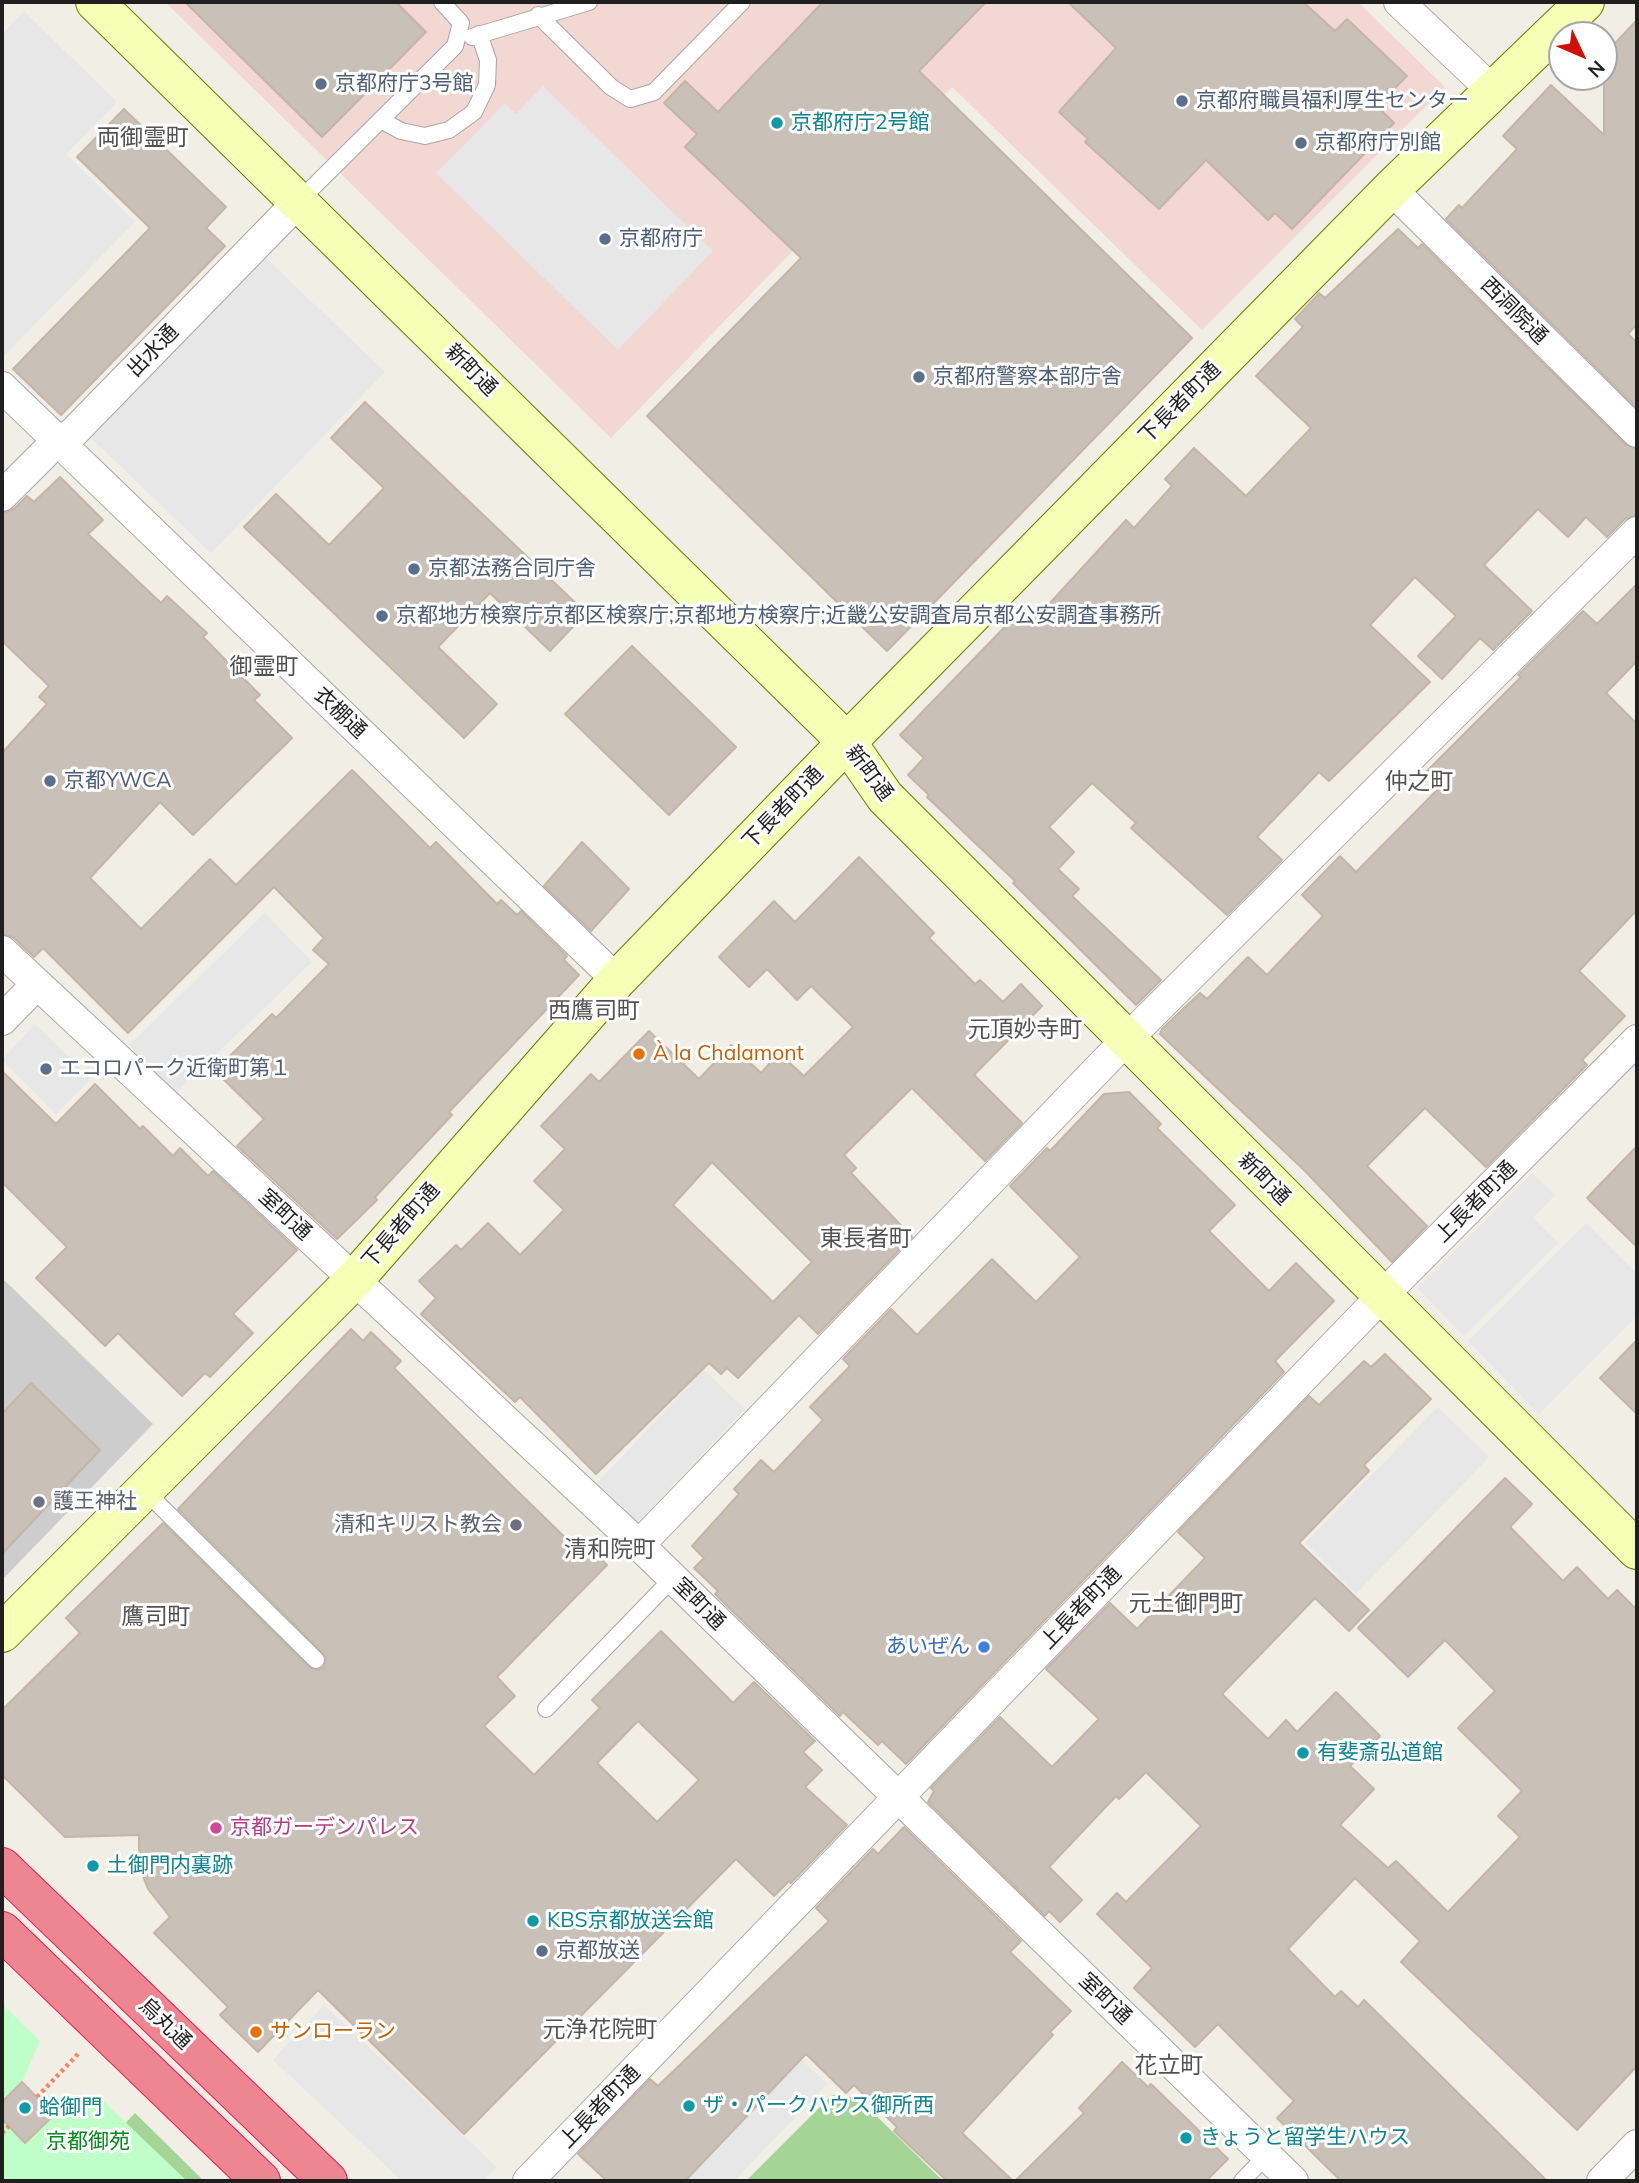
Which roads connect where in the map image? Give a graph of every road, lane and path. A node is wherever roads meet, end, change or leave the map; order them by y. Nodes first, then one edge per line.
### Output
1 (95, 2) edge
2 (442, 2) edge
3 (589, 2) edge
4 (743, 2) edge
5 (1399, 2) edge
6 (1585, 2) edge
7 (538, 15) junction
8 (479, 34) junction
9 (455, 46) junction
10 (1493, 91) junction
11 (380, 120) junction
12 (1391, 189) junction
13 (299, 201) junction
14 (2, 387) edge
15 (1637, 432) edge
16 (57, 441) junction
17 (2, 496) edge
18 (1637, 532) edge
19 (847, 742) junction
20 (2, 951) edge
21 (617, 980) junction
22 (37, 984) junction
23 (2, 1020) edge
24 (1637, 1040) edge
25 (1125, 1041) junction
26 (354, 1280) junction
27 (1381, 1297) junction
28 (144, 1490) junction
29 (639, 1545) junction
30 (1637, 1550) edge
31 (673, 1578) junction
32 (6, 1621) edge
33 (316, 1660) dead end
34 (546, 1709) dead end
35 (897, 1799) junction
36 (2, 1867) edge
37 (2, 1931) edge
38 (102, 2028) junction
39 (37, 2097) dead end
40 (9, 2126) dead end
41 (2, 2133) edge
42 (1637, 2145) edge
43 (1266, 2156) junction
44 (261, 2181) edge
45 (328, 2181) edge
46 (528, 2181) edge
47 (1242, 2181) edge
48 (1293, 2181) edge
49 (1602, 2181) edge

1 - 13 street, 新町通
2 - 9 lane
3 - 7 lane
4 - 7 lane
5 - 10 street
6 - 10 street, 下長者町通
7 - 8 lane
8 - 9 lane
8 - 11 lane
9 - 11 lane
10 - 12 street, 下長者町通
11 - 13 lane
12 - 15 street, 西洞院通
12 - 19 street, 下長者町通
13 - 16 street, 出水通
13 - 19 street, 新町通
14 - 16 street, 衣棚通
16 - 17 street, 出水通
16 - 21 street, 衣棚通
18 - 25 street
19 - 21 street, 下長者町通
19 - 25 street, 新町通
20 - 22 street, 室町通
21 - 26 street, 下長者町通
22 - 23 street
22 - 26 street, 室町通
24 - 27 street, 上長者町通
25 - 27 street, 新町通
25 - 29 street
26 - 28 street, 下長者町通
26 - 29 street, 室町通
27 - 30 street, 新町通
27 - 35 street, 上長者町通
28 - 32 street, 下長者町通
28 - 33 lane
29 - 31 street, 室町通
31 - 34 lane
31 - 35 street, 室町通
35 - 43 street, 室町通
35 - 46 street, 上長者町通
36 - 45 highway, 烏丸通
37 - 38 highway
38 - 39 path
38 - 44 highway
40 - 41 path
42 - 49 street
43 - 47 lane
43 - 48 street, 室町通

